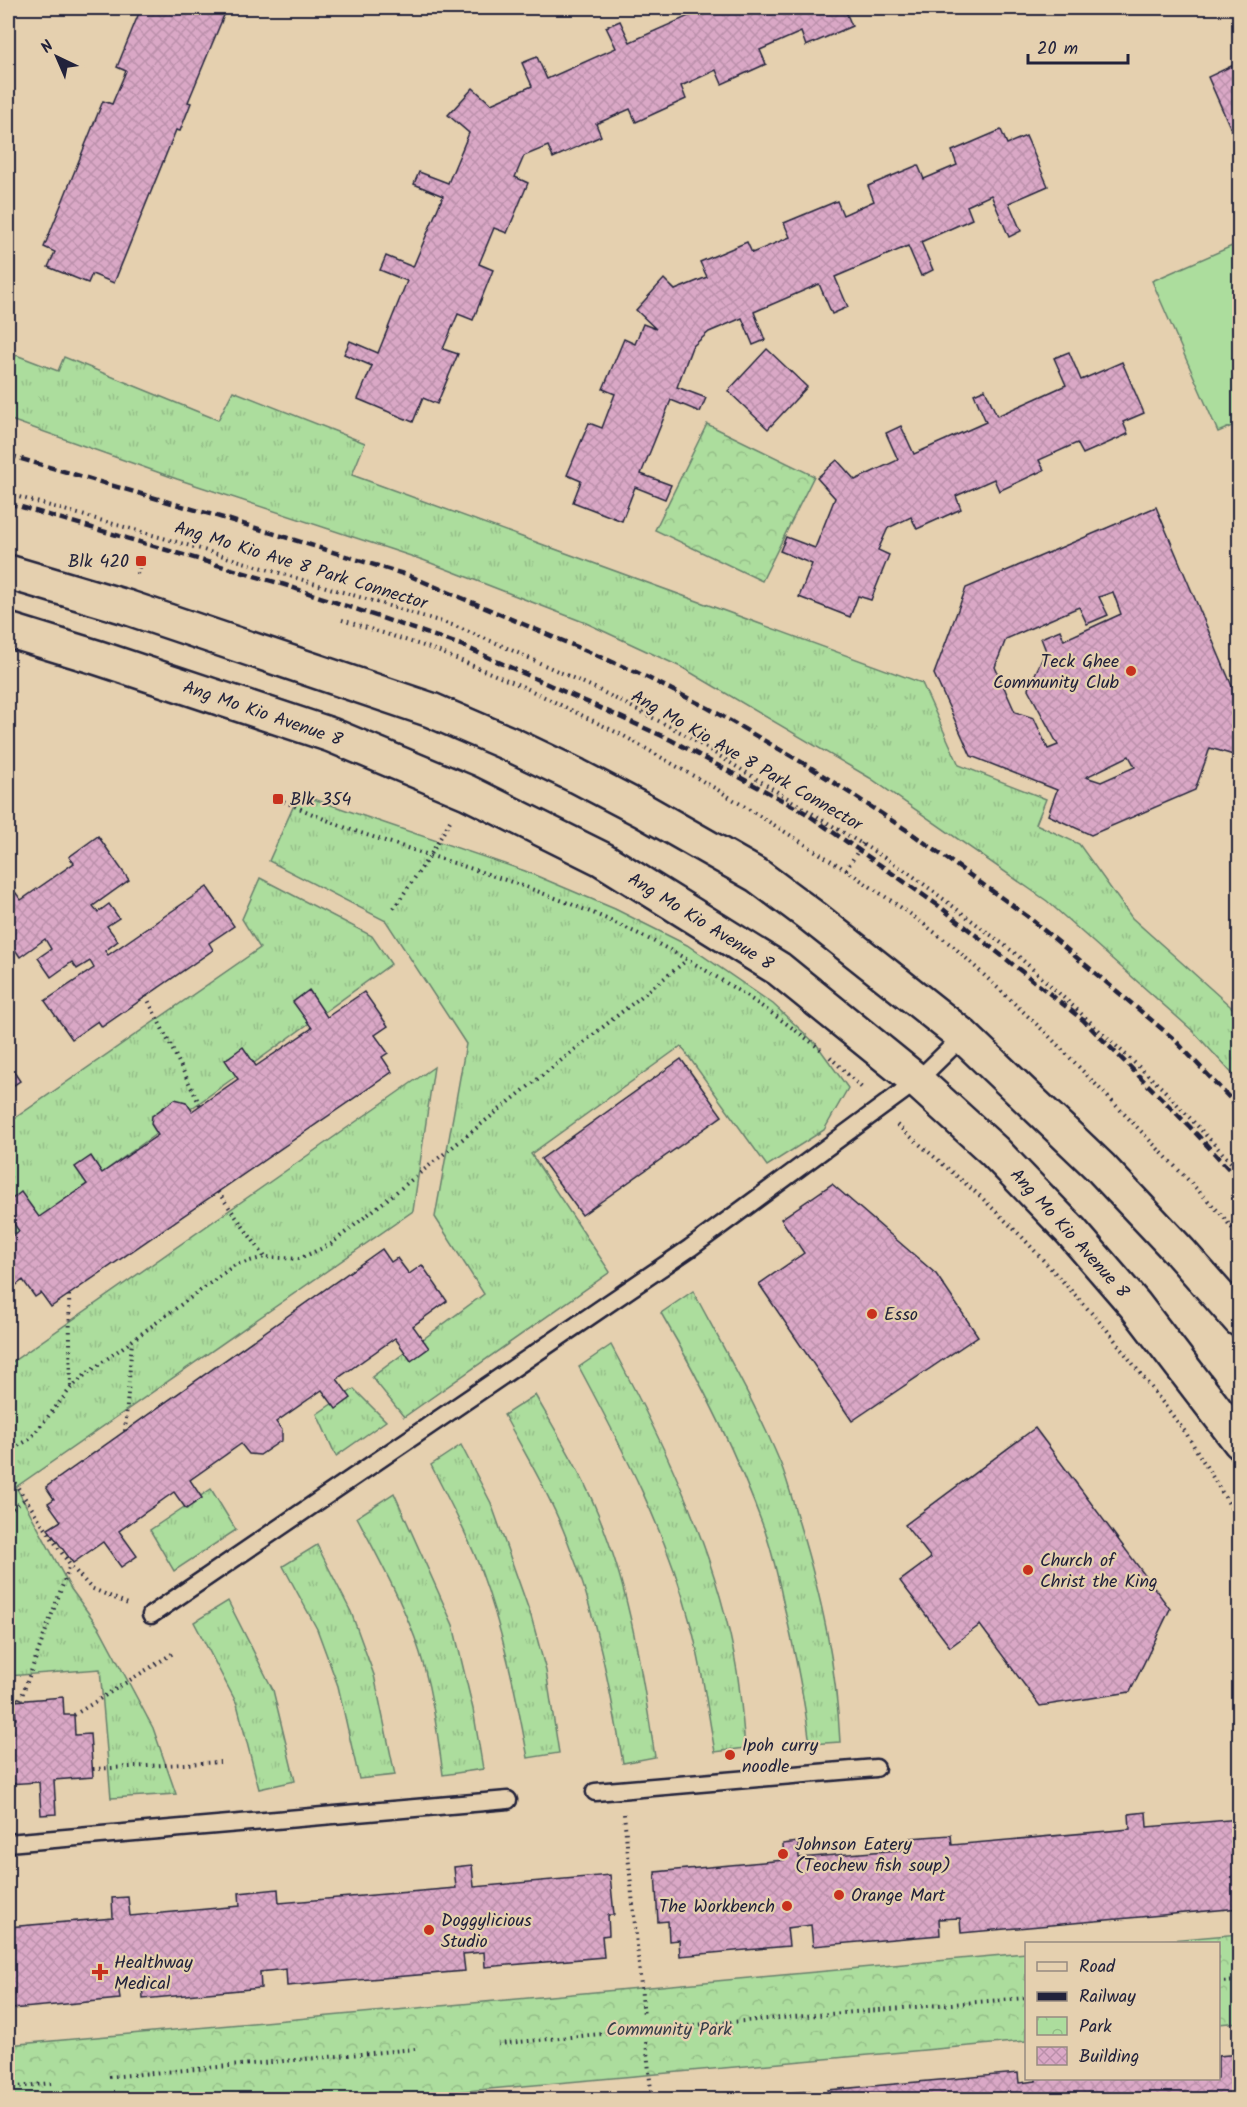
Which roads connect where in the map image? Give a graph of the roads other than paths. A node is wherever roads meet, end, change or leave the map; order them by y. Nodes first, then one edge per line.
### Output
1 (8, 572) edge
2 (8, 630) edge
3 (963, 1036) junction
4 (917, 1081) junction
5 (1239, 1320) edge
6 (1239, 1442) edge
7 (151, 1615) road end
8 (876, 1768) dead end
9 (595, 1792) dead end
10 (508, 1800) dead end
11 (8, 1843) edge

1 - 3 main road
2 - 4 main road, Ang Mo Kio Avenue 8
3 - 4 lane
3 - 5 main road
4 - 6 main road, Ang Mo Kio Avenue 8
4 - 7 lane
8 - 9 lane
10 - 11 lane

